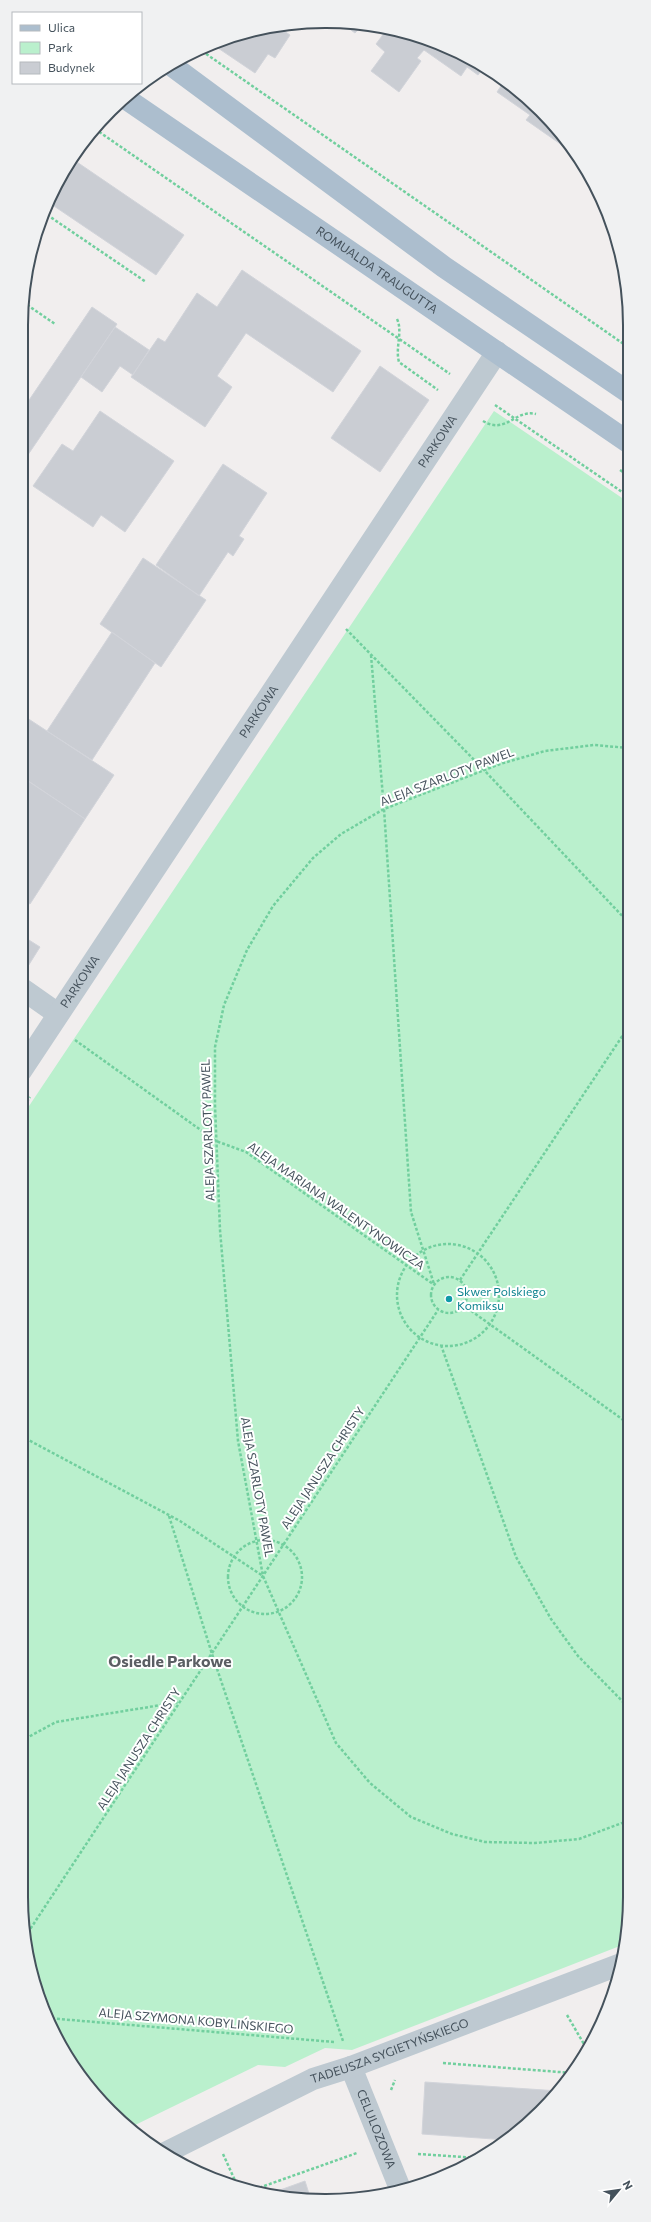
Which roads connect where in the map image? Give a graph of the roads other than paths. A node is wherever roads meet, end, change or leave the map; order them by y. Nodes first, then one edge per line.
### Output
1 (176, 69) edge
2 (130, 101) edge
3 (497, 352) junction
4 (623, 389) edge
5 (623, 439) edge
6 (28, 993) edge
7 (58, 1014) junction
8 (28, 1060) edge
9 (614, 1967) edge
10 (351, 2067) junction
11 (171, 2150) edge
12 (398, 2185) edge

1 - 4 main road
2 - 3 main road, ROMUALDA TRAUGUTTA
3 - 5 main road, ROMUALDA TRAUGUTTA
3 - 7 street, PARKOWA
6 - 7 street
7 - 8 street, PARKOWA
9 - 10 street, TADEUSZA SYGIETYŃSKIEGO
10 - 11 street, TADEUSZA SYGIETYŃSKIEGO
10 - 12 street, CELULOZOWA

